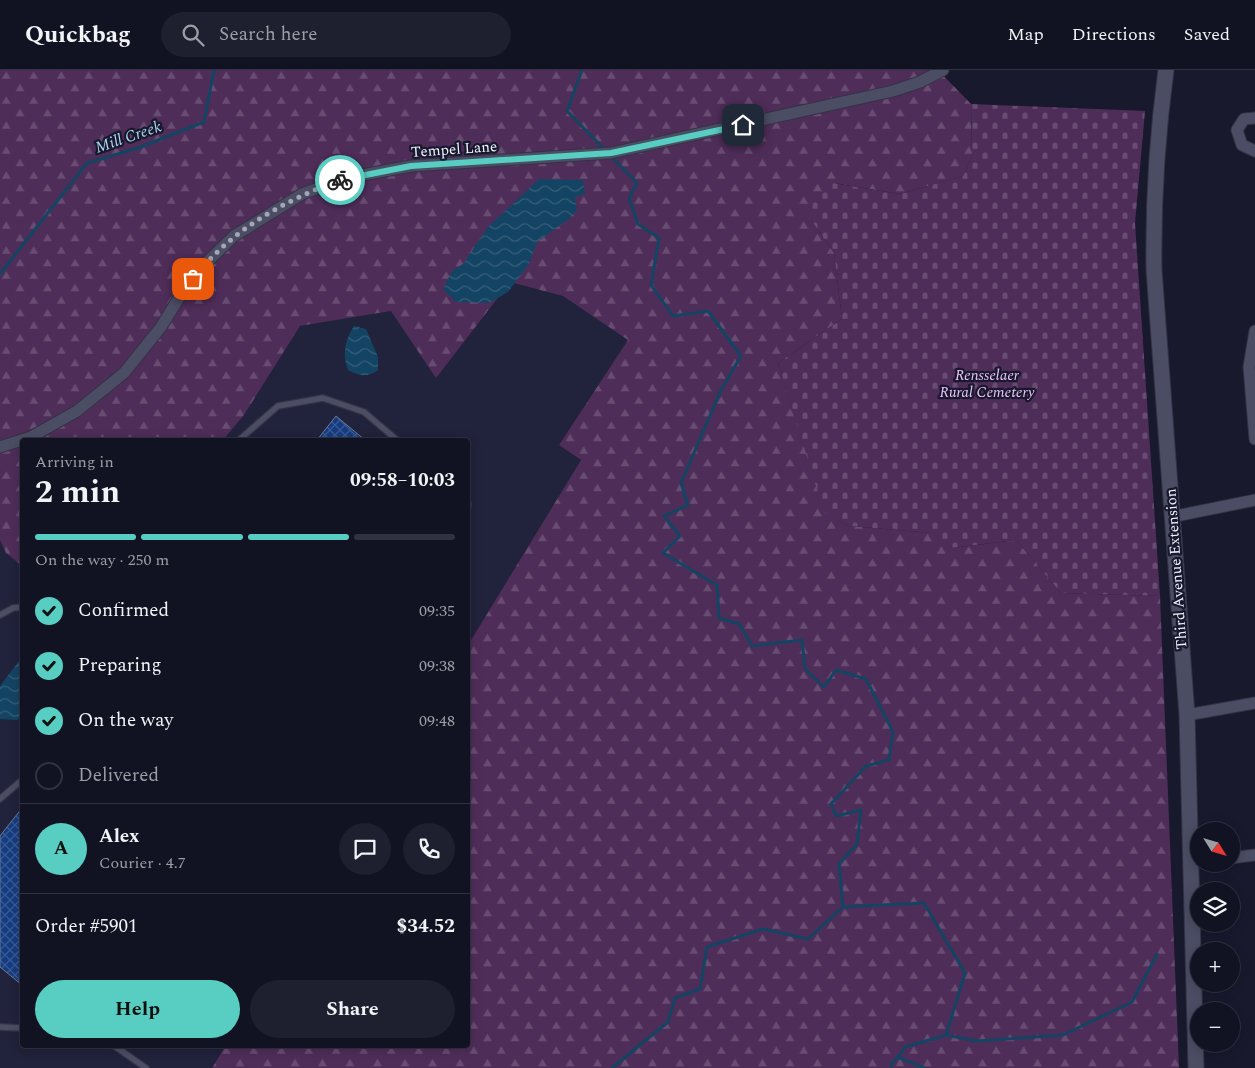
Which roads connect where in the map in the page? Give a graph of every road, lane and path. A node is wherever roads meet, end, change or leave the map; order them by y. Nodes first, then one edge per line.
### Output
1 (943, 70) edge
2 (1166, 70) edge
3 (1255, 118) edge
4 (1255, 151) edge
5 (1255, 331) edge
6 (28, 438) edge
7 (242, 438) edge
8 (395, 438) edge
9 (1255, 439) edge
10 (20, 441) edge
11 (0, 447) edge
12 (1255, 500) edge
13 (1171, 517) junction
14 (20, 607) edge
15 (0, 615) edge
16 (1255, 702) edge
17 (1187, 715) junction
18 (20, 782) edge
19 (0, 798) edge
20 (1193, 822) edge
21 (1255, 855) edge
22 (1240, 857) edge
23 (1195, 872) edge
24 (0, 1027) edge
25 (20, 1028) edge
26 (117, 1048) edge
27 (146, 1068) edge
28 (1196, 1068) edge

1 - 6 street, Tempel Lane
2 - 13 street, Third Avenue Extension
3 - 4 street
5 - 9 street
7 - 8 lane
10 - 11 street, Tempel Lane
12 - 13 street
13 - 17 street, Third Avenue Extension
14 - 15 lane
16 - 17 street
17 - 20 street, Third Avenue Extension
18 - 19 lane
21 - 22 street
23 - 28 street, Third Avenue Extension
24 - 25 lane
26 - 27 lane

